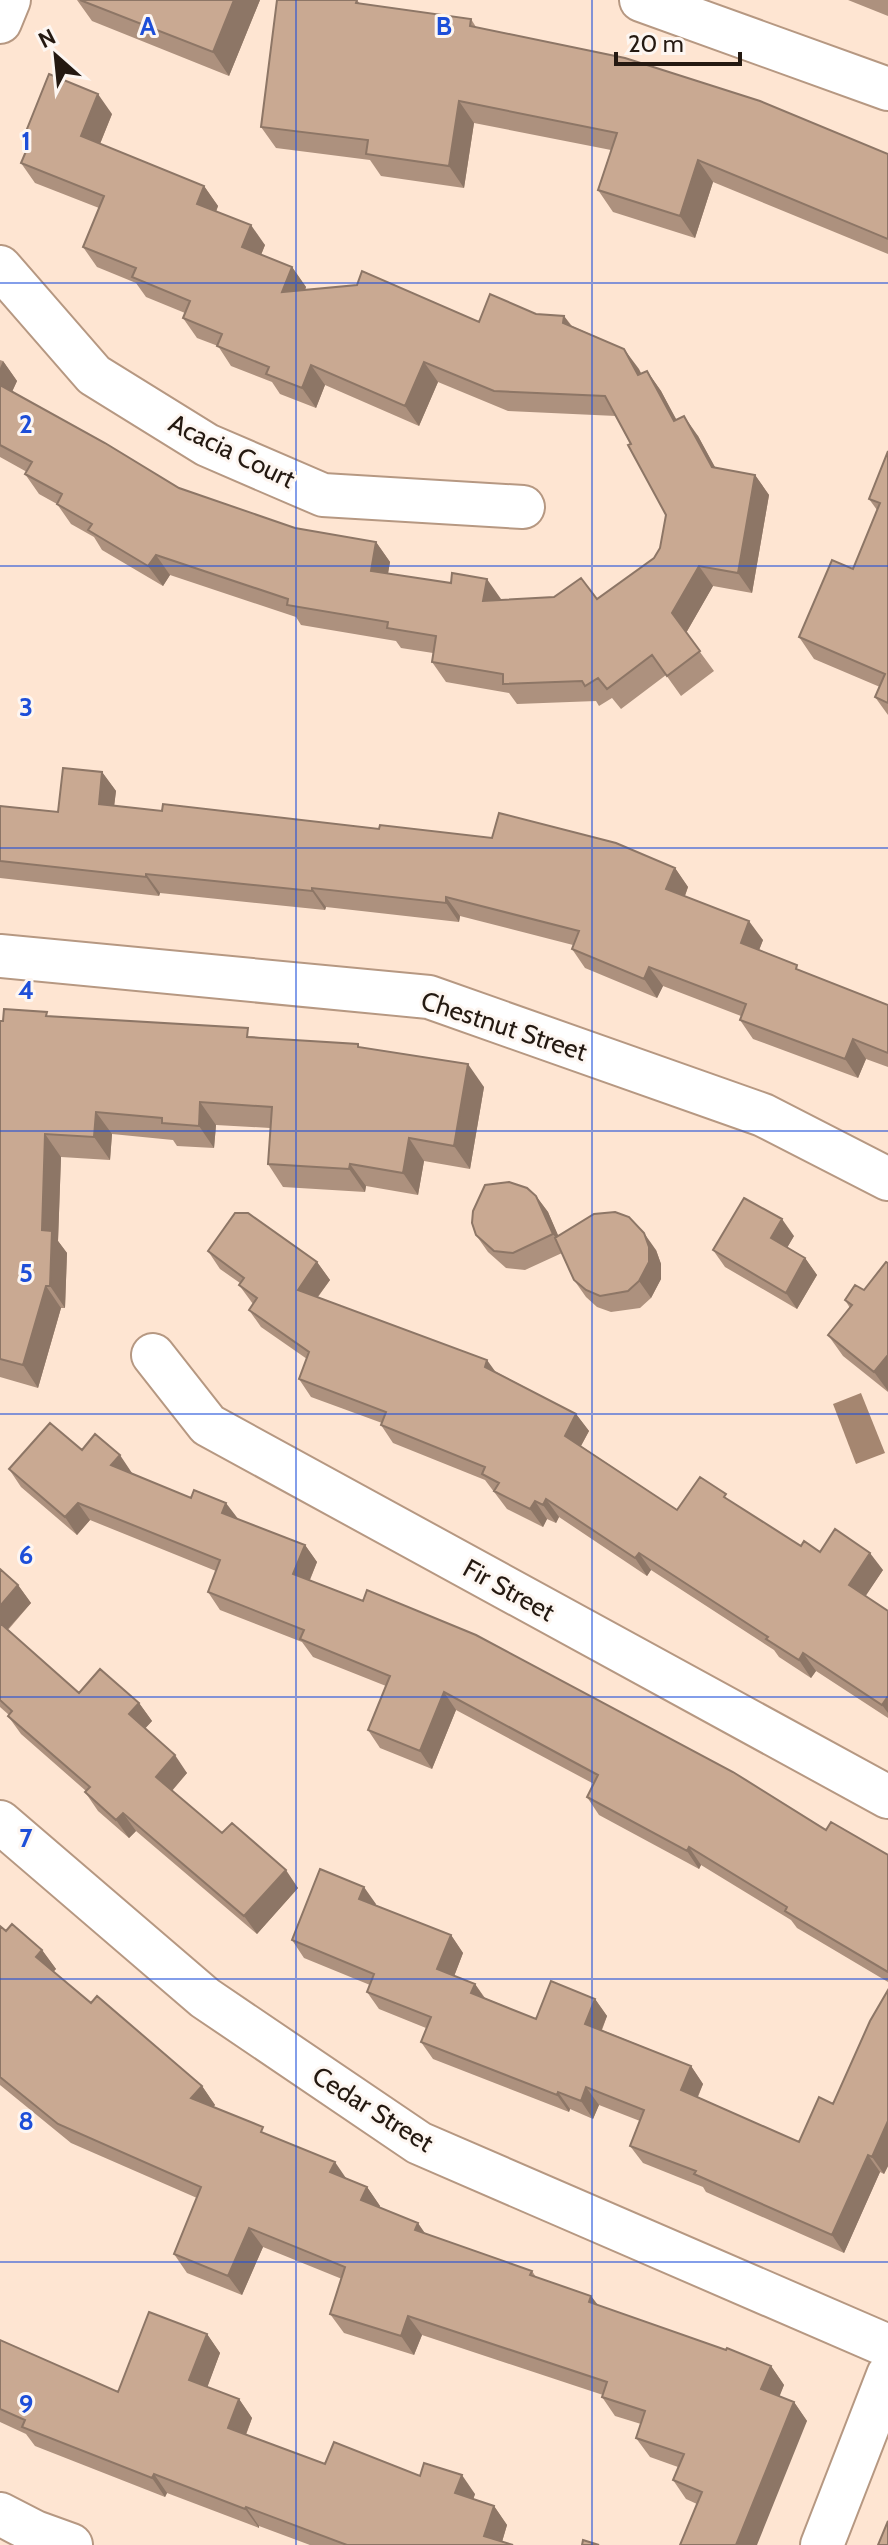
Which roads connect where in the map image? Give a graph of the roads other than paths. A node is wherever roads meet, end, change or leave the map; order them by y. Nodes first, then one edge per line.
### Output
1 (9, 0) edge
2 (641, 0) edge
3 (0, 22) edge
4 (888, 89) edge
5 (0, 267) edge
6 (523, 507) dead end
7 (0, 956) edge
8 (888, 1179) edge
9 (153, 1355) dead end
10 (888, 1797) edge
11 (0, 1822) edge
12 (888, 2346) edge
13 (888, 2375) edge
14 (0, 2514) edge
15 (71, 2545) edge
16 (822, 2545) edge

1 - 3 street
2 - 4 street
5 - 6 street, Acacia Court
7 - 8 street, Chestnut Street
9 - 10 street, Fir Street
11 - 12 street, Cedar Street
13 - 16 street
14 - 15 street

